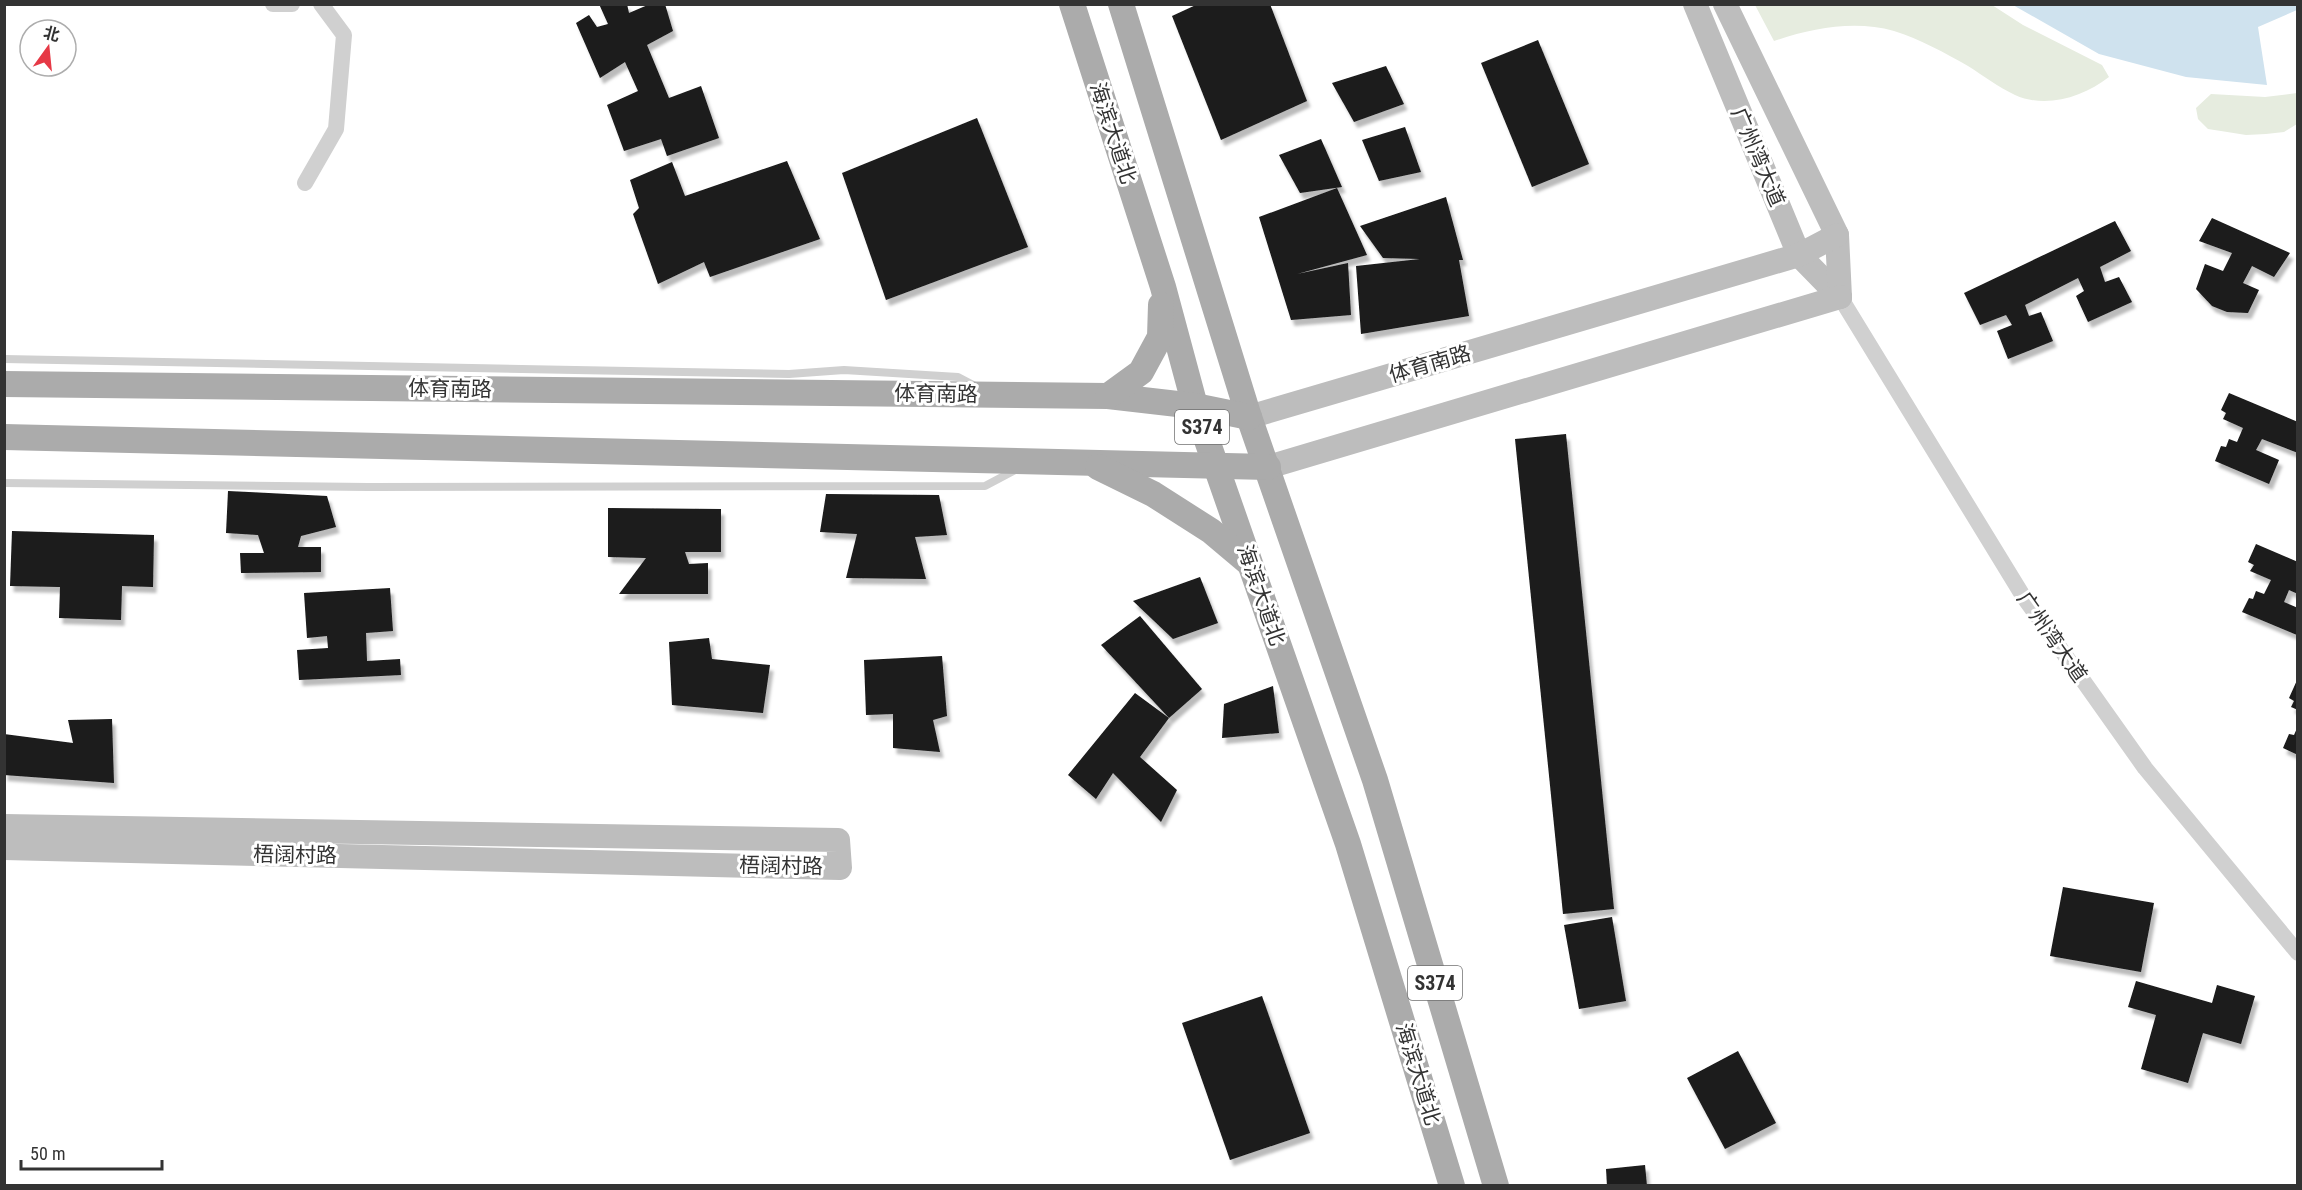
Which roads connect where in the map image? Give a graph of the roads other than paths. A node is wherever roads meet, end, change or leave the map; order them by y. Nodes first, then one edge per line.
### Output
1 (273, 4) edge
2 (292, 4) edge
3 (321, 4) edge
4 (1072, 4) edge
5 (1121, 4) edge
6 (1695, 4) edge
7 (1725, 4) edge
8 (305, 183) dead end
9 (1837, 236) junction
10 (1799, 255) junction
11 (1162, 287) junction
12 (1840, 297) junction
13 (4, 359) edge
14 (4, 384) edge
15 (990, 394) junction
16 (1108, 396) junction
17 (1195, 406) junction
18 (1249, 417) junction
19 (4, 437) edge
20 (1029, 462) junction
21 (1090, 463) junction
22 (1217, 466) junction
23 (1268, 467) junction
24 (4, 483) edge
25 (1251, 565) junction
26 (4, 826) edge
27 (4, 848) edge
28 (2298, 953) edge
29 (1452, 1185) edge
30 (1496, 1185) edge

1 - 2 street
3 - 8 street
4 - 11 main road, 海滨大道北 / S374
5 - 18 main road, 海滨大道北 / S374
6 - 10 street, 广州湾大道
7 - 9 street, 广州湾大道
9 - 10 street, 体育南路
9 - 12 street, 广州湾大道
10 - 12 street, 广州湾大道
10 - 18 street, 体育南路
11 - 16 main road
11 - 17 main road, 海滨大道北 / S374
12 - 23 street
12 - 28 street, 广州湾大道
13 - 15 lane
14 - 15 main road, 体育南路
15 - 16 main road, 体育南路
16 - 17 main road, 体育南路
17 - 18 main road, 体育南路
17 - 22 main road, 海滨大道北 / S374
18 - 23 main road, 海滨大道北 / S374
19 - 20 main road
20 - 21 main road
20 - 24 lane
21 - 22 main road
21 - 25 main road
22 - 23 main road
22 - 25 main road, 海滨大道北 / S374
23 - 30 main road, 海滨大道北 / S374
25 - 29 main road, 海滨大道北 / S374
26 - 27 street, 梧阔村路

